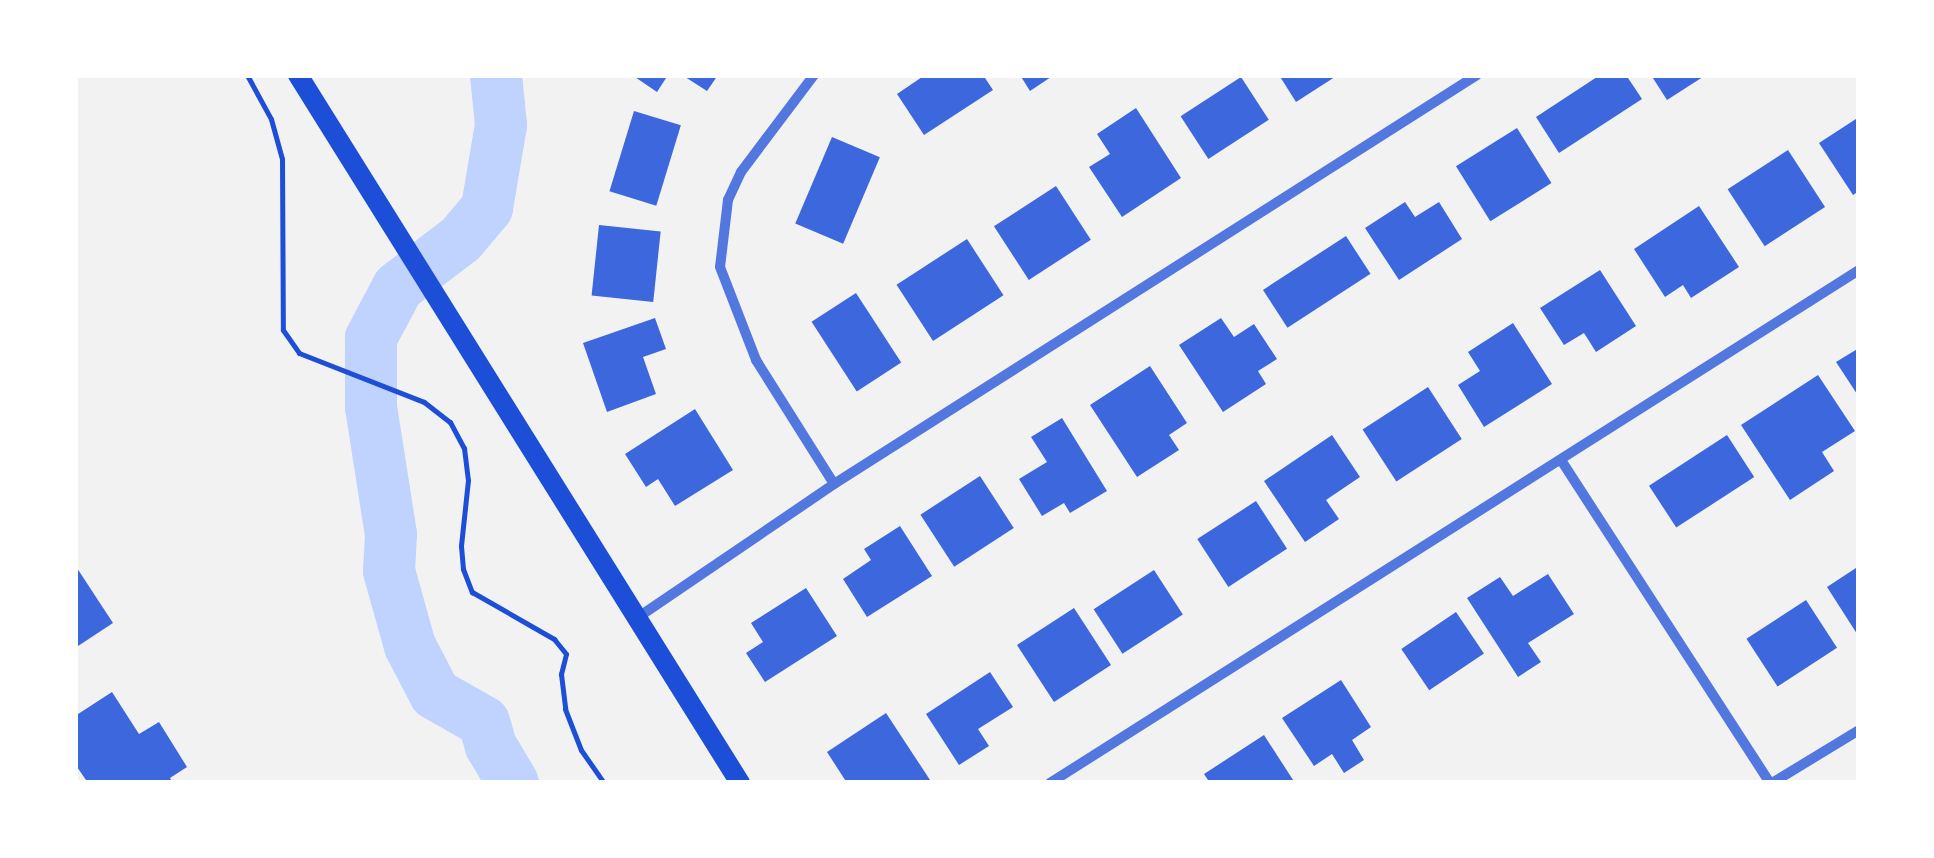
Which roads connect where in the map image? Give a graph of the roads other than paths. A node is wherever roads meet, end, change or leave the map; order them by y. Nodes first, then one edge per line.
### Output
1 (298, 75) edge
2 (814, 75) edge
3 (1478, 75) edge
4 (1859, 270) edge
5 (1561, 460) junction
6 (834, 484) junction
7 (637, 618) junction
8 (1859, 730) edge
9 (740, 783) edge
10 (1050, 783) edge
11 (1771, 783) edge

1 - 7 main road
2 - 6 street
3 - 6 street
4 - 5 street
5 - 10 street
5 - 11 street
6 - 7 street
7 - 9 main road
8 - 11 street

